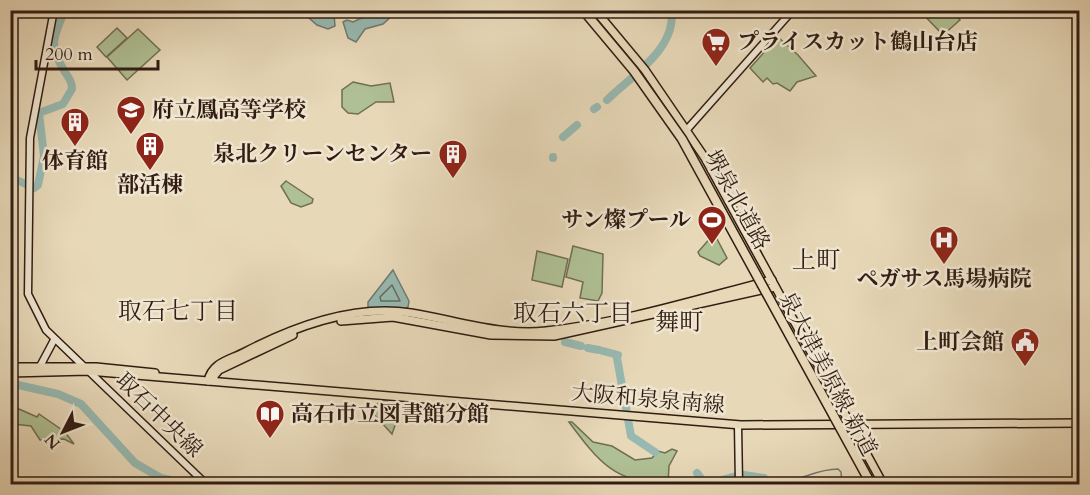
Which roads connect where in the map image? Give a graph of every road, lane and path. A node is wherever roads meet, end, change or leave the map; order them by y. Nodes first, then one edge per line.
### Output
1 (54, 10) edge
2 (579, 10) edge
3 (583, 10) edge
4 (593, 10) edge
5 (793, 10) edge
6 (687, 131) junction
7 (677, 138) junction
8 (773, 283) junction
9 (761, 286) junction
10 (54, 340) junction
11 (10, 367) edge
12 (38, 369) junction
13 (85, 369) junction
14 (10, 373) edge
15 (211, 381) junction
16 (834, 423) junction
17 (850, 423) junction
18 (1080, 423) edge
19 (738, 424) junction
20 (206, 484) edge
21 (740, 484) edge
22 (869, 484) edge
23 (878, 484) edge
24 (883, 484) edge

1 - 10 street, 取石中央線
2 - 7 main road, 泉大津美原線 新道, bridge
3 - 22 highway, 堺泉北道路, bridge
4 - 6 main road, 泉大津美原線 新道
4 - 23 highway, 堺泉北道路
5 - 6 street
6 - 7 street
6 - 8 main road, 泉大津美原線 新道
7 - 9 main road, 泉大津美原線 新道
8 - 9 main road
8 - 17 main road, 泉大津美原線 新道
9 - 15 main road
9 - 16 main road, 泉大津美原線 新道
10 - 12 street
10 - 13 street, 取石中央線
11 - 12 main road, 大阪和泉泉南線
12 - 13 main road, 大阪和泉泉南線
12 - 14 main road, 大阪和泉泉南線
13 - 15 main road, 大阪和泉泉南線
13 - 20 street, 取石中央線
15 - 19 main road, 大阪和泉泉南線
16 - 17 main road, 大阪和泉泉南線
16 - 19 main road, 大阪和泉泉南線
16 - 22 main road, 泉大津美原線 新道
17 - 18 main road, 大阪和泉泉南線
17 - 24 main road, 泉大津美原線 新道
19 - 21 street

